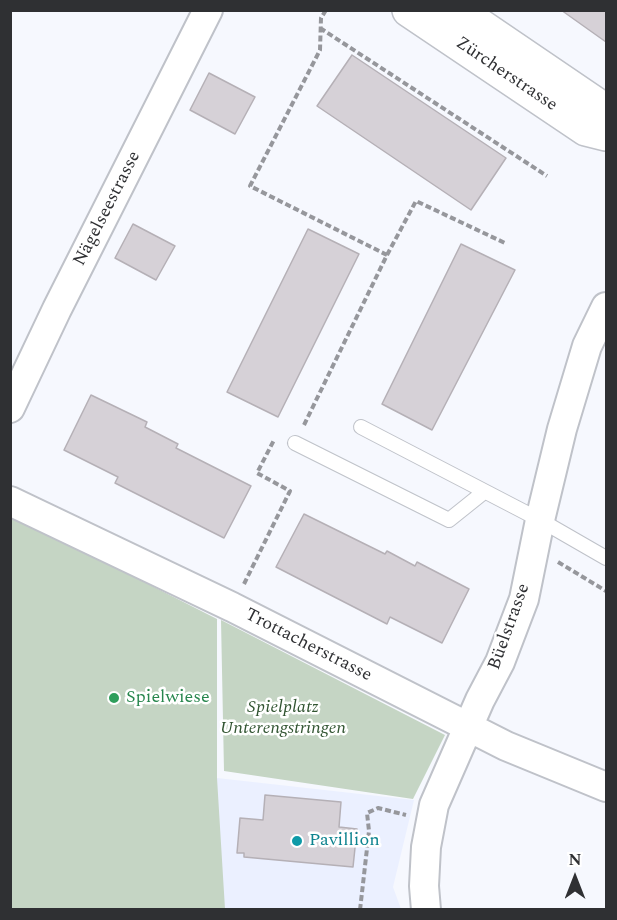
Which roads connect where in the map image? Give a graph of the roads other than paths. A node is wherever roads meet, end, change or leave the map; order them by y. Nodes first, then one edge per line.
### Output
1 (208, 10) edge
2 (409, 10) edge
3 (457, 10) edge
4 (606, 116) edge
5 (606, 134) edge
6 (606, 307) edge
7 (10, 408) edge
8 (361, 427) dead end
9 (295, 443) road end
10 (484, 492) junction
11 (10, 501) edge
12 (540, 520) junction
13 (606, 558) edge
14 (469, 728) junction
15 (606, 788) edge
16 (426, 909) edge

1 - 7 street, Nägelseestrasse
2 - 5 main road, Zürcherstrasse
3 - 4 main road, Zürcherstrasse
6 - 12 street, Büelstrasse
8 - 10 lane
9 - 10 lane
10 - 12 lane
11 - 14 street, Trottacherstrasse
12 - 13 lane
12 - 14 street, Büelstrasse
14 - 15 street, Trottacherstrasse
14 - 16 street, Büelstrasse

